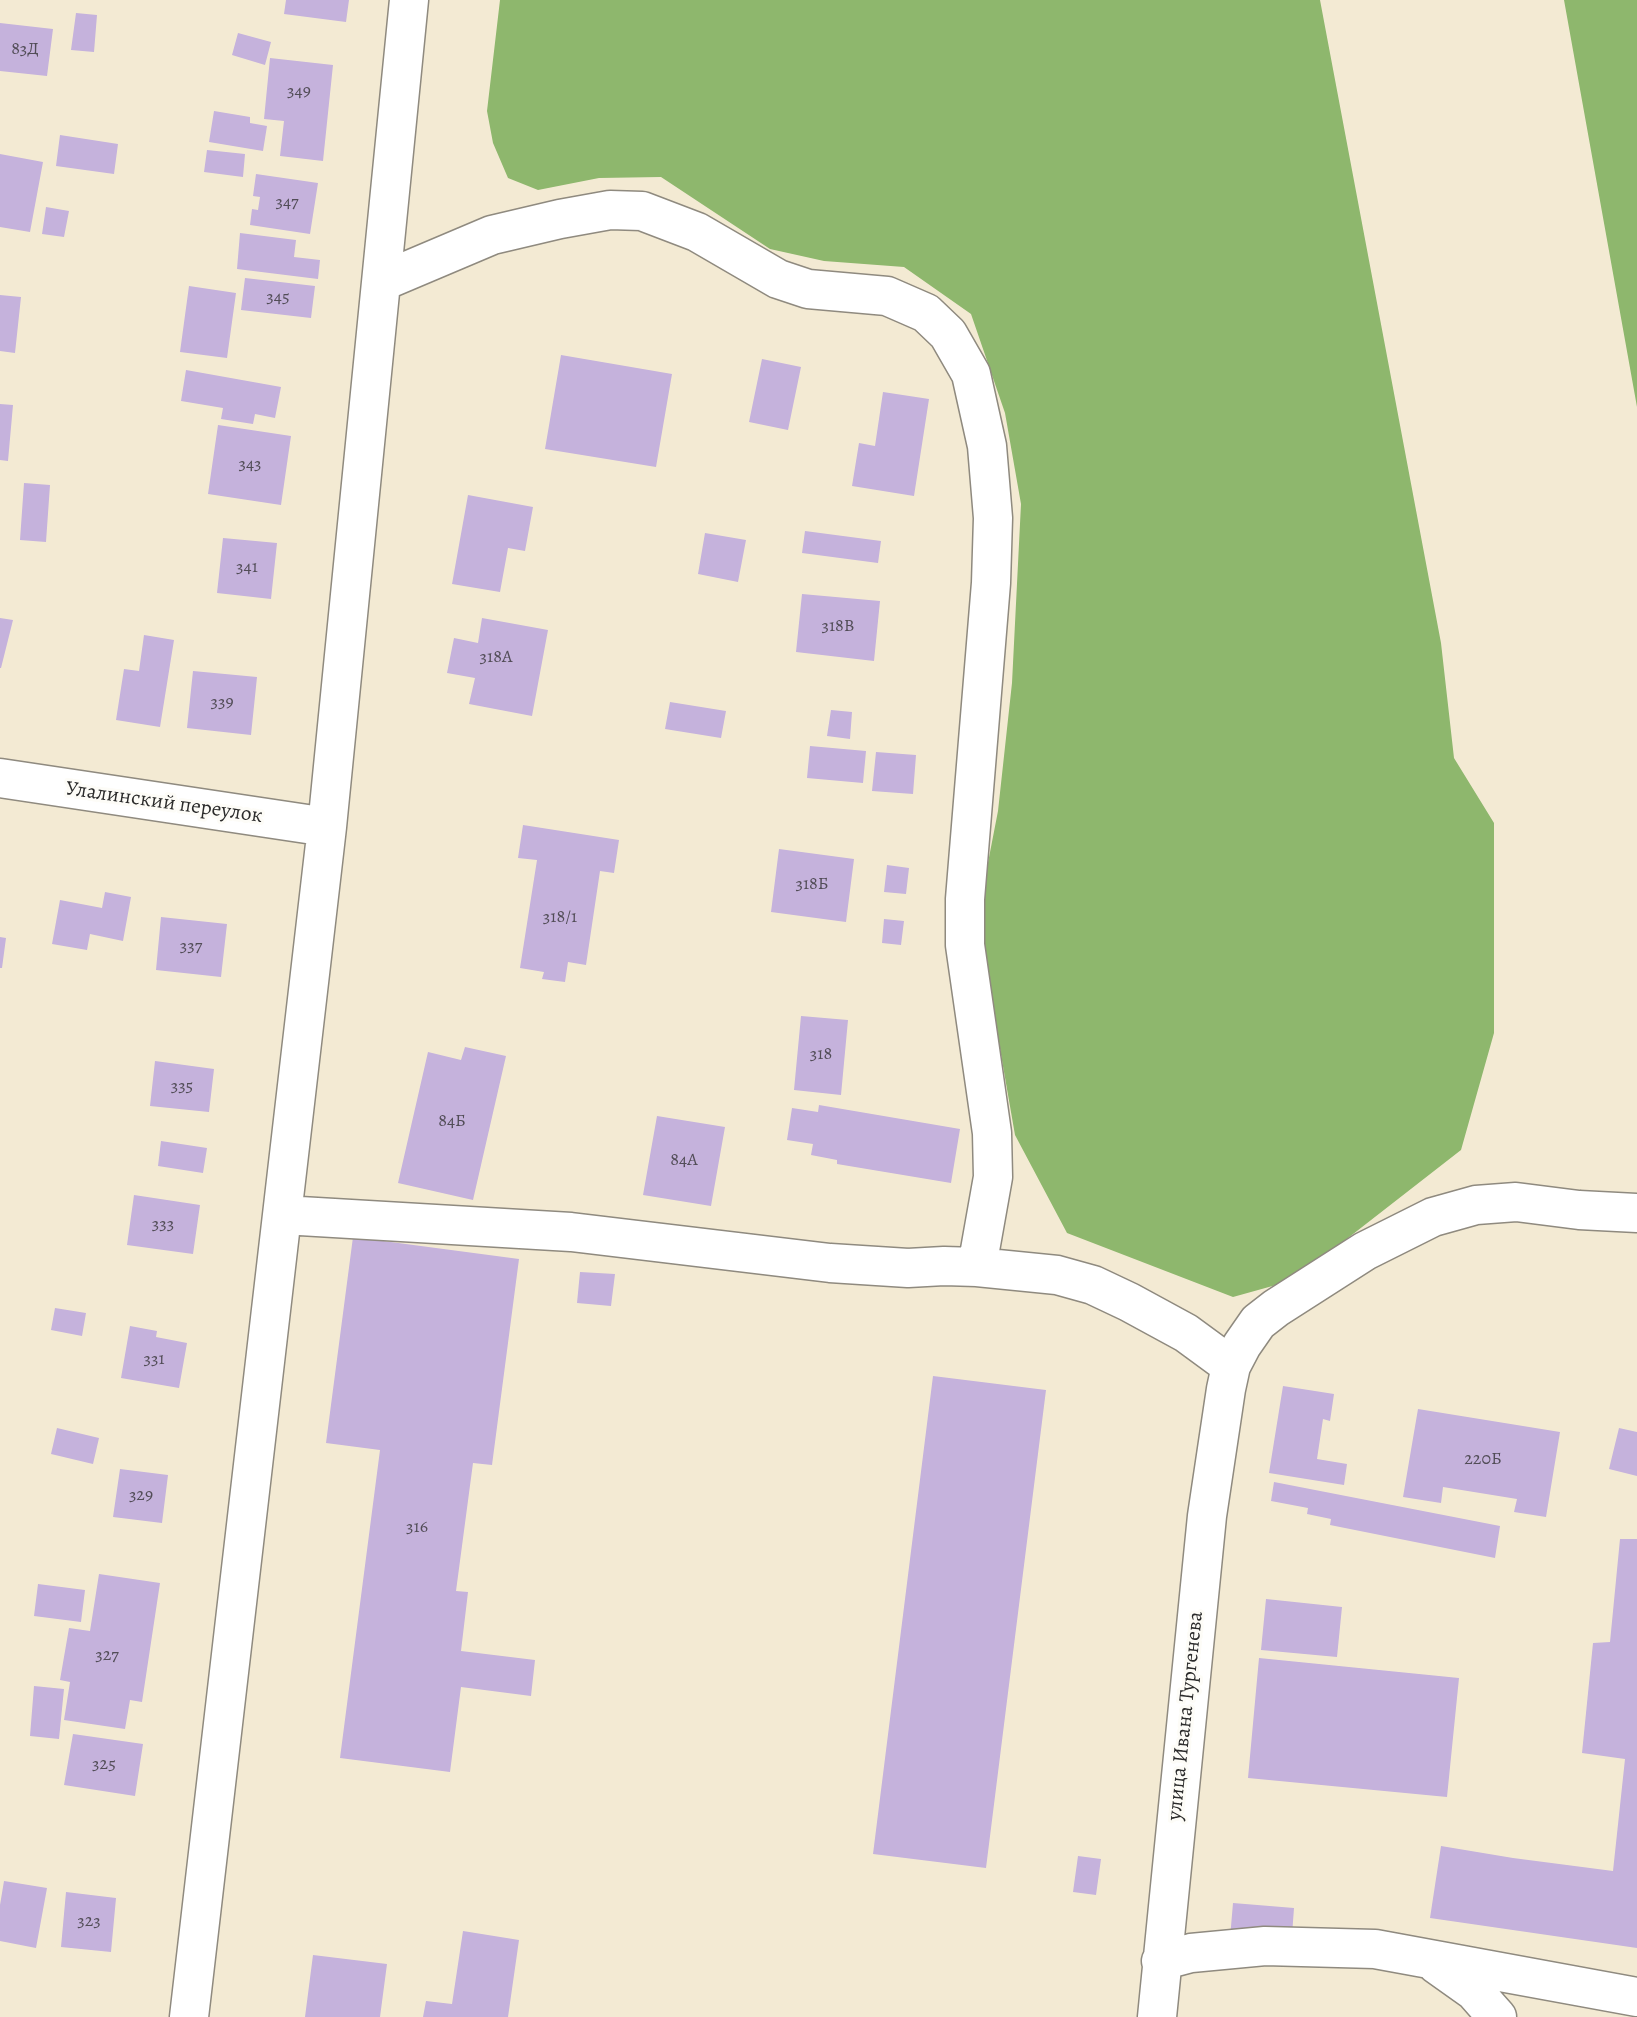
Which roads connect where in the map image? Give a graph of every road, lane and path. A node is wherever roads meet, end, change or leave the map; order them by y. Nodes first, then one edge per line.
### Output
1 (409, 0) edge
2 (381, 282) junction
3 (0, 778) edge
4 (327, 827) junction
5 (1637, 1213) edge
6 (282, 1215) junction
7 (977, 1267) junction
8 (1231, 1366) junction
9 (1426, 1957) junction
10 (1161, 1961) junction
11 (1637, 1997) edge
12 (190, 2017) edge
13 (1157, 2017) edge
14 (1497, 2017) edge

1 - 2 street
2 - 4 street
2 - 7 street
3 - 4 street, Улалинский переулок
4 - 6 street
5 - 8 street
6 - 7 street
6 - 12 street
7 - 8 street
8 - 10 street, улица Ивана Тургенева
9 - 10 street
9 - 11 street
9 - 14 street
10 - 13 street, улица Ивана Тургенева

